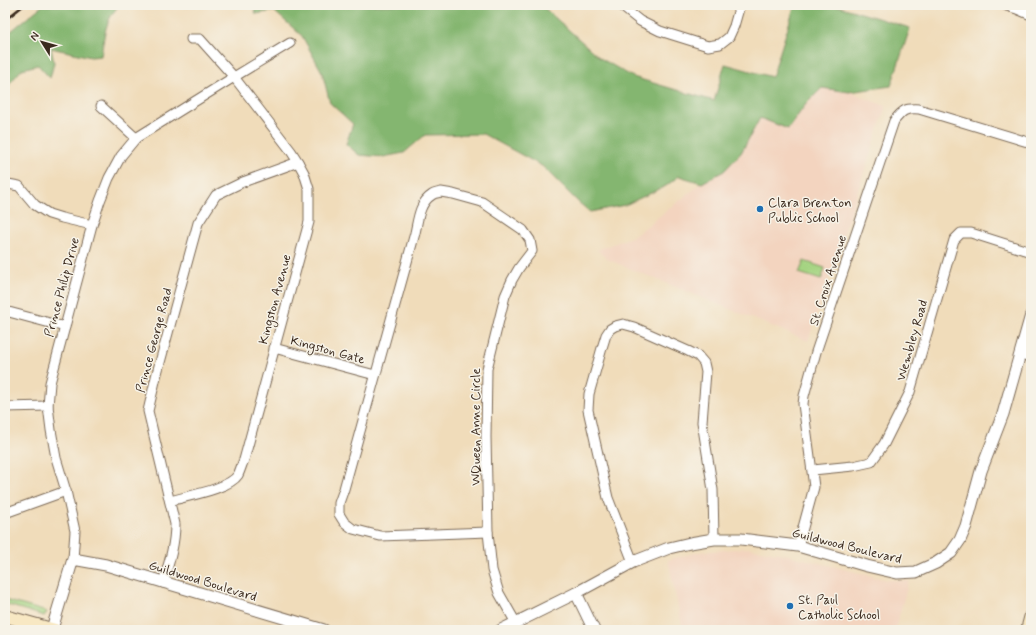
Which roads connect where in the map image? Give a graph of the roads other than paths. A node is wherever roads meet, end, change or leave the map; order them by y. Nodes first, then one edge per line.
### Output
1 (620, 5) edge
2 (740, 5) edge
3 (1007, 5) edge
4 (1031, 14) edge
5 (191, 39) dead end
6 (290, 43) dead end
7 (234, 77) junction
8 (101, 106) dead end
9 (136, 138) junction
10 (1031, 143) edge
11 (298, 162) junction
12 (5, 186) edge
13 (92, 225) junction
14 (1031, 252) edge
15 (5, 311) edge
16 (1031, 316) edge
17 (65, 327) junction
18 (1028, 341) edge
19 (274, 348) junction
20 (1026, 355) edge
21 (375, 375) junction
22 (48, 406) junction
23 (5, 407) edge
24 (813, 470) junction
25 (66, 491) junction
26 (170, 501) junction
27 (5, 513) edge
28 (488, 532) junction
29 (714, 539) junction
30 (798, 546) junction
31 (73, 559) junction
32 (633, 562) junction
33 (163, 583) junction
34 (576, 593) junction
35 (1031, 615) edge
36 (5, 616) edge
37 (516, 623) junction
38 (51, 629) edge
39 (324, 630) edge
40 (501, 630) edge
41 (594, 630) edge
42 (1027, 630) edge

1 - 2 street
3 - 4 street
5 - 7 street, Kingston Avenue
6 - 7 street, Prince Philip Drive
7 - 9 street, Prince Philip Drive
7 - 11 street, Kingston Avenue
8 - 9 street
9 - 13 street, Prince Philip Drive
10 - 24 street, St. Croix Avenue
11 - 19 street, Kingston Avenue
11 - 26 street, Prince George Road
12 - 13 street
13 - 17 street, Prince Philip Drive
14 - 24 street, Wembley Road
15 - 17 street
16 - 18 street, Guildwood Boulevard
17 - 22 street, Prince Philip Drive
18 - 20 street, Guildwood Boulevard
19 - 21 street, Kingston Gate
19 - 26 street, Kingston Avenue
20 - 30 street, Guildwood Boulevard
21 - 28 street, WQueen Anne Circle
21 - 28 street, WQueen Anne Circle
22 - 23 street
22 - 25 street, Prince Philip Drive
24 - 30 street, St. Croix Avenue
25 - 27 street
25 - 31 street, Prince Philip Drive
26 - 33 street, Prince George Road
28 - 37 street
29 - 30 street, Guildwood Boulevard
29 - 32 street, Guildwood Boulevard
29 - 32 street
31 - 33 street, Guildwood Boulevard
31 - 38 street, Prince Philip Drive
32 - 34 street, Guildwood Boulevard
33 - 39 street, Guildwood Boulevard
34 - 37 street, Guildwood Boulevard
34 - 41 street
35 - 42 main road
36 - 38 main road
37 - 40 street, Guildwood Boulevard

